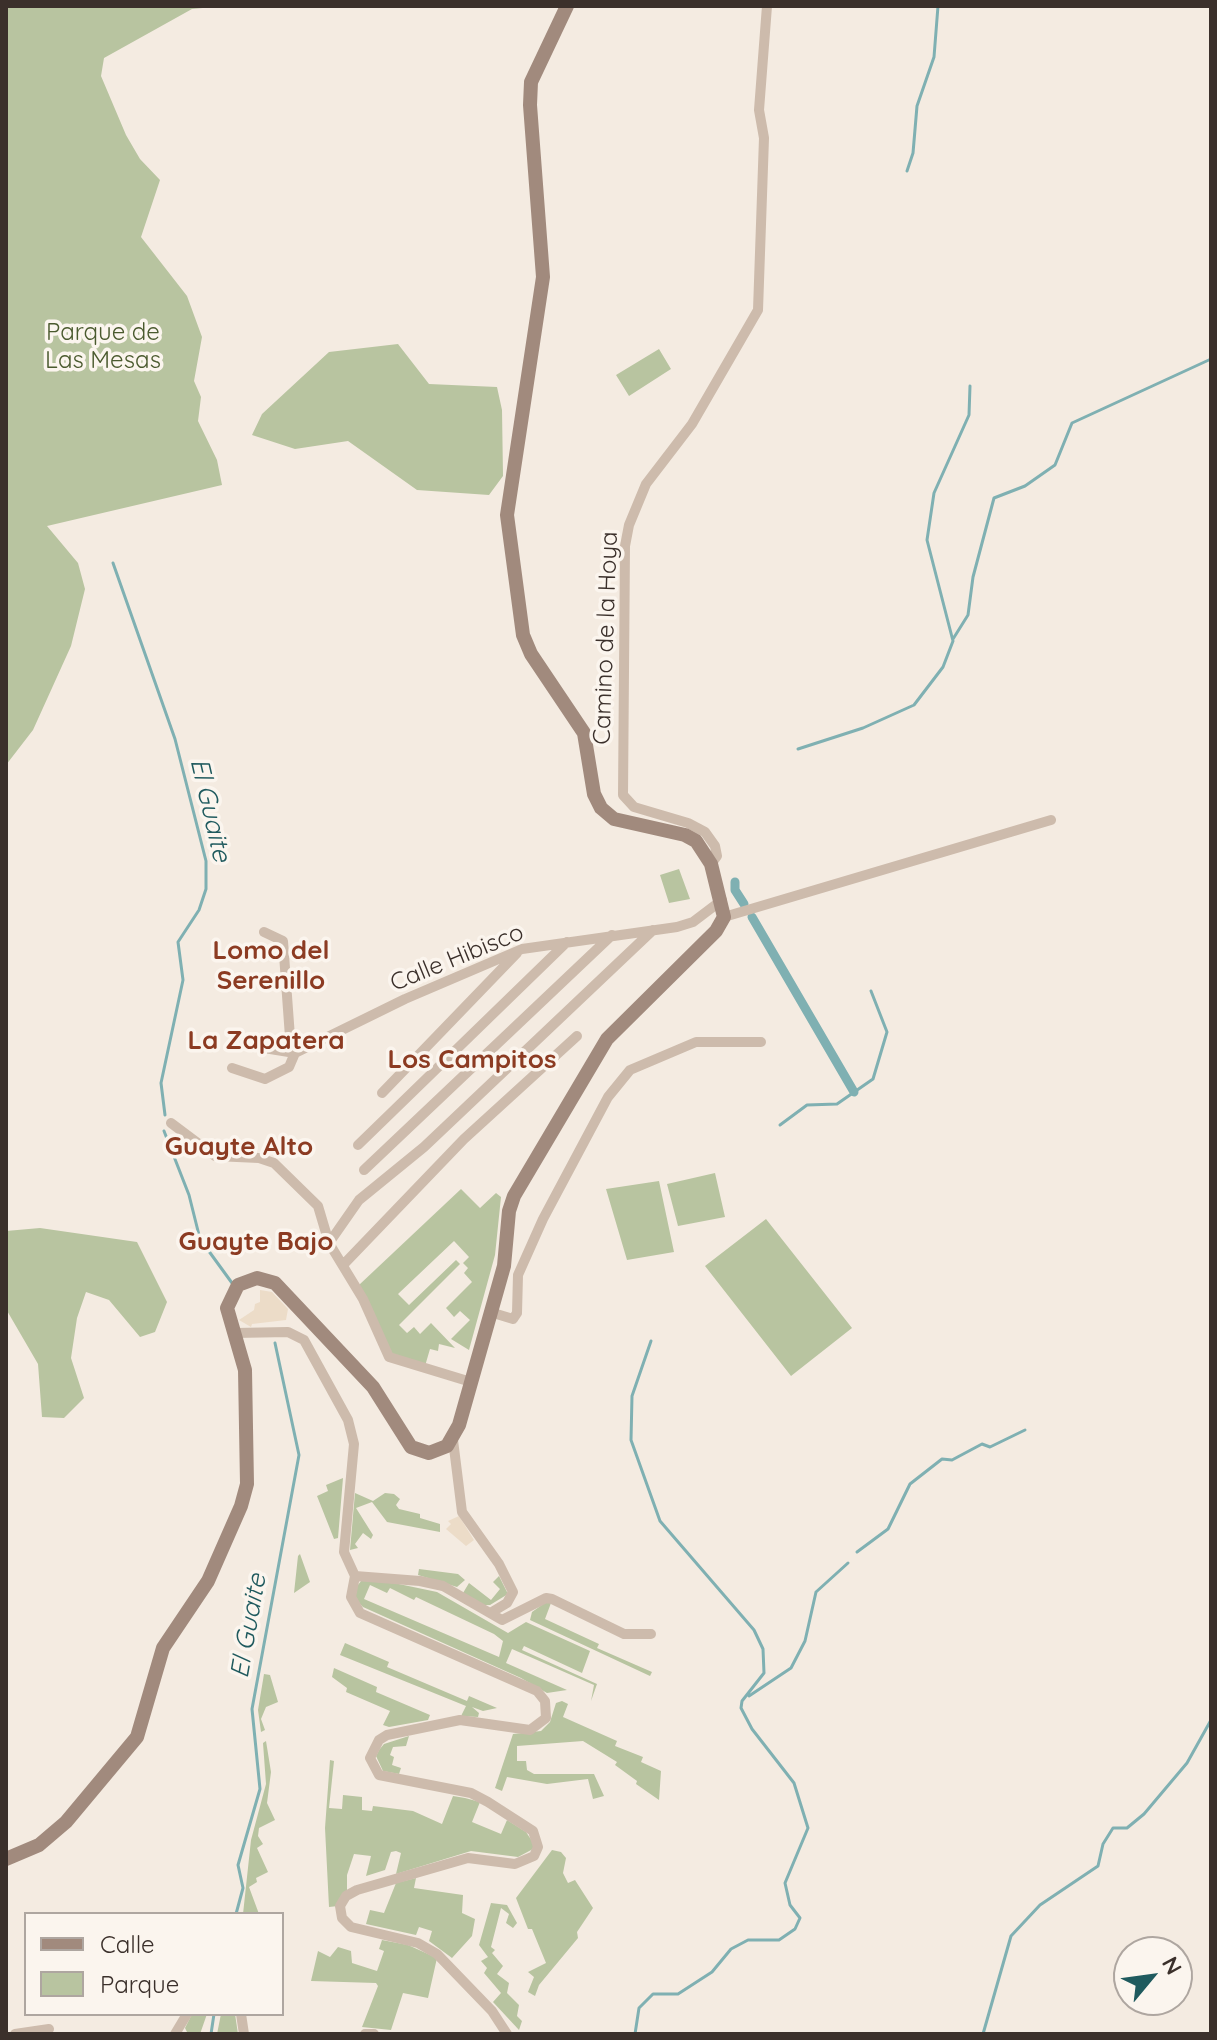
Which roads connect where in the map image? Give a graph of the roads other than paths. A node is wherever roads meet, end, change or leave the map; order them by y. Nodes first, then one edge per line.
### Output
1 (567, 6) edge
2 (767, 6) edge
3 (1051, 820) dead end
4 (711, 864) junction
5 (722, 900) junction
6 (724, 917) junction
7 (653, 930) junction
8 (264, 932) dead end
9 (612, 935) junction
10 (568, 941) junction
11 (522, 949) junction
12 (577, 1036) dead end
13 (761, 1042) dead end
14 (258, 1047) dead end
15 (295, 1053) junction
16 (232, 1068) dead end
17 (382, 1093) dead end
18 (171, 1123) dead end
19 (358, 1145) dead end
20 (364, 1170) dead end
21 (329, 1243) junction
22 (343, 1265) junction
23 (490, 1312) junction
24 (235, 1333) junction
25 (471, 1382) junction
26 (453, 1440) junction
27 (355, 1576) junction
28 (492, 1612) junction
29 (651, 1634) dead end
30 (6, 1859) edge
31 (186, 2016) edge
32 (49, 2029) dead end
33 (15, 2034) edge
34 (175, 2034) edge
35 (365, 2034) edge
36 (374, 2034) edge
37 (507, 2034) edge

1 - 4 main road
2 - 4 street, Camino de la Hoya
3 - 6 street
4 - 5 main road
5 - 6 main road
5 - 7 street, Calle Hibisco
6 - 23 main road
7 - 9 street, Calle Hibisco
7 - 21 street
8 - 15 street
9 - 10 street, Calle Hibisco
9 - 20 street
10 - 11 street, Calle Hibisco
10 - 19 street
11 - 15 street, Calle Hibisco
11 - 17 street
12 - 22 street
13 - 23 street
14 - 15 street
15 - 16 street, Calle Hibisco
18 - 21 street
21 - 22 street
22 - 25 street
23 - 25 main road
24 - 26 main road
24 - 27 street
24 - 30 main road
25 - 26 main road
26 - 28 street
27 - 28 street
27 - 37 street
28 - 29 street
31 - 34 street
32 - 33 street
35 - 36 street

